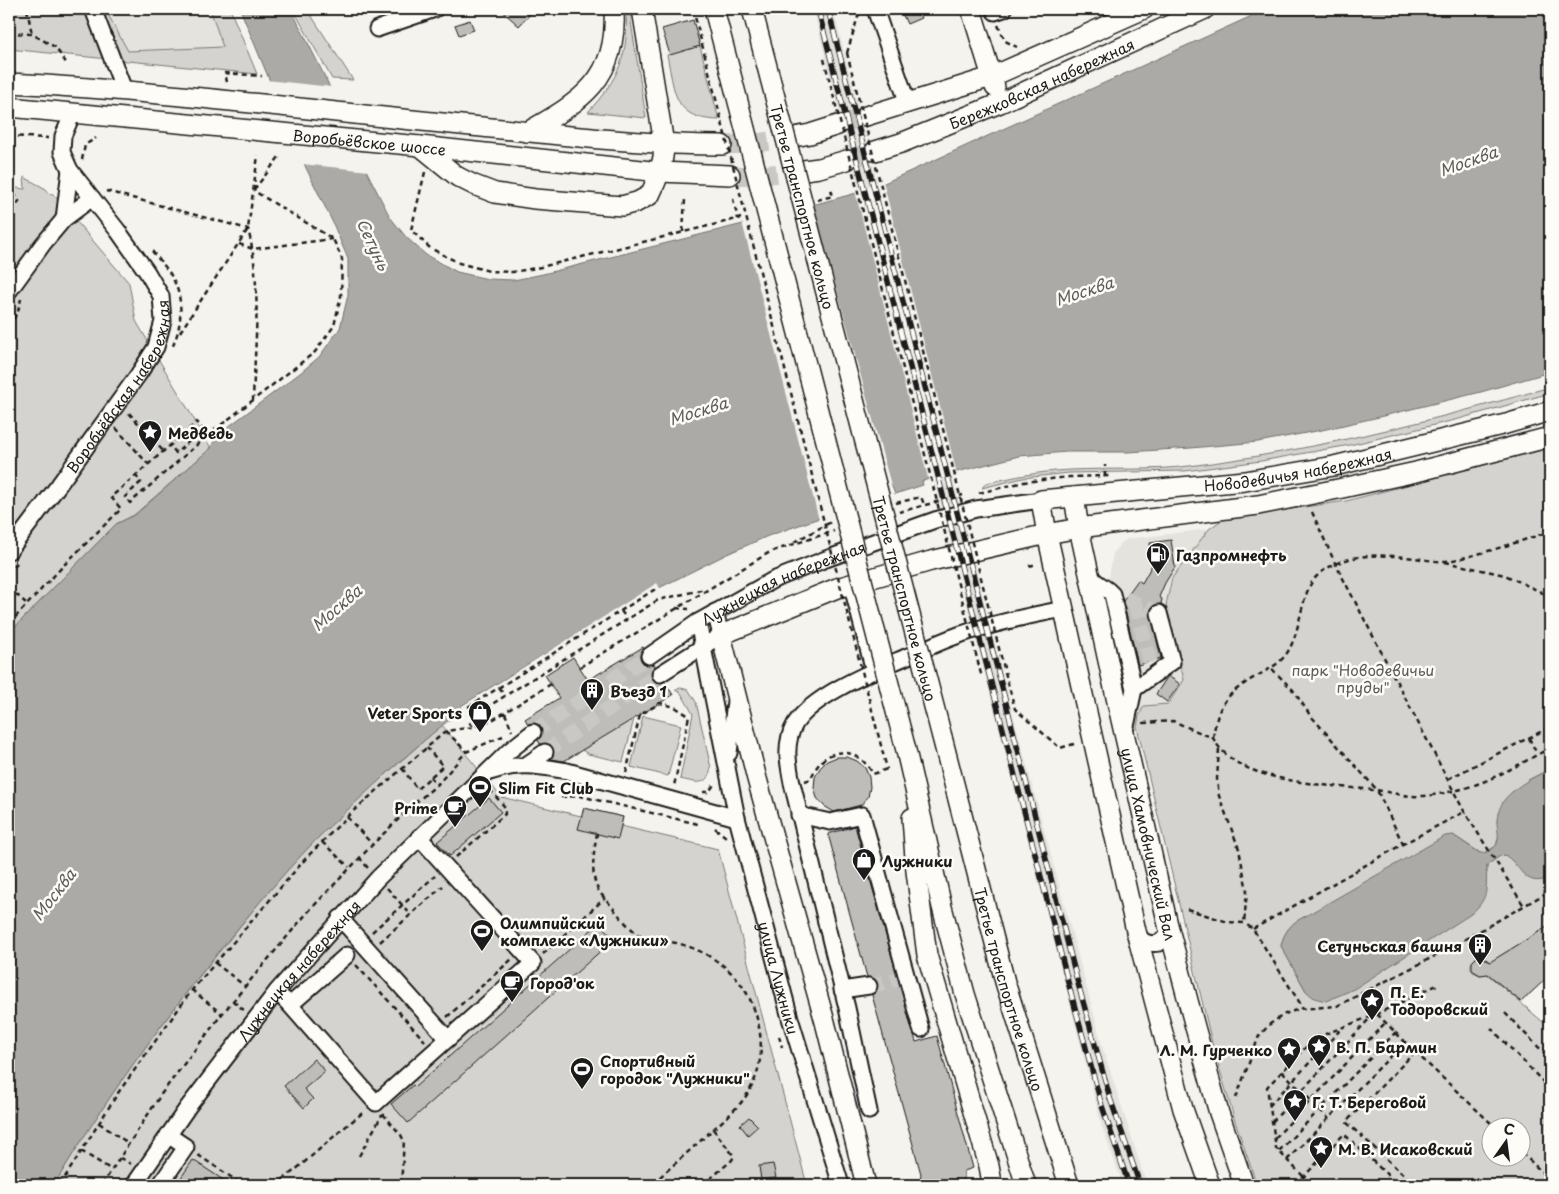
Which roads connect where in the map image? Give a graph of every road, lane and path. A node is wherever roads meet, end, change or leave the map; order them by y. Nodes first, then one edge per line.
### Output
1 (27, 9) edge
2 (93, 9) edge
3 (435, 9) edge
4 (614, 9) edge
5 (642, 9) edge
6 (693, 9) edge
7 (714, 9) edge
8 (752, 9) edge
9 (860, 9) edge
10 (875, 9) edge
11 (971, 9) edge
12 (1144, 9) edge
13 (1205, 9) edge
14 (999, 10) edge
15 (377, 29) dead end
16 (9, 33) edge
17 (32, 34) junction
18 (1017, 47) dead end
19 (824, 59) dead end
20 (67, 64) dead end
21 (262, 76) dead end
22 (991, 78) junction
23 (9, 82) edge
24 (227, 82) dead end
25 (124, 90) junction
26 (1000, 103) junction
27 (908, 104) junction
28 (9, 107) edge
29 (73, 113) junction
30 (866, 116) tunnel mouth
31 (838, 125) tunnel mouth
32 (527, 132) junction
33 (9, 134) edge
34 (31, 136) dead end
35 (802, 136) tunnel mouth
36 (96, 138) dead end
37 (664, 144) junction
38 (722, 145) tunnel mouth
39 (420, 146) junction
40 (875, 151) tunnel mouth
41 (258, 155) dead end
42 (279, 157) dead end
43 (847, 160) tunnel mouth
44 (77, 168) junction
45 (811, 169) tunnel mouth
46 (425, 172) dead end
47 (660, 172) junction
48 (730, 175) tunnel mouth
49 (9, 185) edge
50 (830, 186) dead end
51 (254, 191) junction
52 (100, 197) junction
53 (685, 199) dead end
54 (733, 199) dead end
55 (812, 201) dead end
56 (64, 219) junction
57 (9, 229) edge
58 (248, 229) junction
59 (683, 232) junction
60 (334, 239) junction
61 (238, 244) junction
62 (150, 248) dead end
63 (253, 249) junction
64 (9, 291) edge
65 (178, 335) junction
66 (172, 349) dead end
67 (254, 400) junction
68 (124, 407) junction
69 (1550, 411) edge
70 (126, 418) dead end
71 (115, 421) junction
72 (118, 430) junction
73 (112, 437) dead end
74 (1550, 437) edge
75 (170, 445) junction
76 (163, 451) junction
77 (148, 464) junction
78 (1105, 465) dead end
79 (135, 475) junction
80 (1105, 476) dead end
81 (962, 495) dead end
82 (1074, 497) junction
83 (911, 499) dead end
84 (1041, 500) junction
85 (924, 504) junction
86 (898, 512) dead end
87 (1312, 512) dead end
88 (842, 528) dead end
89 (1079, 528) junction
90 (1550, 531) edge
91 (1047, 534) junction
92 (14, 555) edge
93 (1444, 561) junction
94 (1335, 563) junction
95 (1036, 564) dead end
96 (1029, 566) dead end
97 (9, 574) edge
98 (1089, 574) junction
99 (851, 583) junction
100 (9, 588) edge
101 (657, 588) dead end
102 (709, 588) junction
103 (1550, 598) edge
104 (27, 604) junction
105 (1064, 609) junction
106 (621, 611) junction
107 (715, 612) junction
108 (1158, 613) dead end
109 (627, 619) junction
110 (698, 622) junction
111 (9, 624) edge
112 (721, 635) junction
113 (704, 648) junction
114 (649, 656) tunnel mouth
115 (580, 667) dead end
116 (1272, 669) junction
117 (874, 671) junction
118 (660, 674) tunnel mouth
119 (982, 678) dead end
120 (551, 684) dead end
121 (499, 688) junction
122 (1134, 688) junction
123 (736, 694) junction
124 (505, 696) junction
125 (468, 707) dead end
126 (505, 713) junction
127 (1143, 723) dead end
128 (474, 727) junction
129 (1550, 727) edge
130 (527, 730) joint
131 (446, 732) junction
132 (503, 736) dead end
133 (1125, 738) junction
134 (1213, 738) junction
135 (1529, 738) junction
136 (1074, 744) dead end
137 (426, 747) junction
138 (1550, 748) edge
139 (1219, 749) junction
140 (466, 752) junction
141 (545, 752) tunnel mouth
142 (1538, 754) junction
143 (908, 759) junction
144 (526, 765) junction
145 (727, 767) junction
146 (402, 768) junction
147 (486, 773) junction
148 (626, 774) dead end
149 (430, 777) junction
150 (812, 779) dead end
151 (1448, 779) junction
152 (438, 784) junction
153 (674, 786) dead end
154 (1377, 790) junction
155 (1454, 791) junction
156 (491, 792) dead end
157 (561, 797) dead end
158 (1464, 811) junction
159 (799, 815) junction
160 (347, 817) junction
161 (737, 818) junction
162 (699, 824) dead end
163 (712, 827) dead end
164 (597, 834) dead end
165 (419, 837) junction
166 (322, 842) junction
167 (729, 842) dead end
168 (372, 844) junction
169 (1403, 844) junction
170 (349, 867) junction
171 (450, 871) junction
172 (378, 878) junction
173 (1550, 890) edge
174 (605, 898) junction
175 (402, 905) junction
176 (1524, 906) junction
177 (1187, 909) dead end
178 (411, 915) junction
179 (340, 918) junction
180 (1244, 923) junction
181 (1168, 925) junction
182 (1253, 929) junction
183 (1136, 932) junction
184 (366, 947) junction
185 (521, 951) junction
186 (347, 954) joint
187 (216, 963) junction
188 (532, 963) junction
189 (1439, 984) dead end
190 (245, 986) junction
191 (869, 986) tunnel mouth
192 (192, 990) junction
193 (842, 990) junction
194 (277, 991) junction
195 (290, 1006) junction
196 (1304, 1008) junction
197 (1505, 1013) dead end
198 (222, 1014) junction
199 (1377, 1014) junction
200 (1372, 1016) junction
201 (1386, 1022) junction
202 (437, 1026) junction
203 (1344, 1027) junction
204 (1491, 1028) dead end
205 (921, 1029) dead end
206 (777, 1030) dead end
207 (1396, 1032) junction
208 (448, 1039) junction
209 (1405, 1042) junction
210 (783, 1050) dead end
211 (434, 1051) junction
212 (1415, 1052) junction
213 (1550, 1059) edge
214 (1282, 1072) junction
215 (1292, 1081) junction
216 (1550, 1089) edge
217 (1301, 1090) junction
218 (1236, 1098) dead end
219 (1311, 1100) junction
220 (1269, 1106) junction
221 (380, 1108) junction
222 (1320, 1110) junction
223 (869, 1111) dead end
224 (1483, 1116) edge
225 (1329, 1119) junction
226 (1272, 1122) junction
227 (99, 1123) junction
228 (713, 1129) junction
229 (168, 1134) junction
230 (1275, 1138) junction
231 (129, 1144) junction
232 (186, 1147) junction
233 (81, 1151) junction
234 (1279, 1151) junction
235 (359, 1156) dead end
236 (1287, 1160) junction
237 (1532, 1163) edge
238 (112, 1170) junction
239 (1304, 1177) junction
240 (1550, 1180) edge
241 (60, 1185) edge
242 (102, 1185) edge
243 (134, 1185) edge
244 (160, 1185) edge
245 (243, 1185) edge
246 (275, 1185) edge
247 (401, 1185) edge
248 (651, 1185) edge
249 (703, 1185) edge
250 (841, 1185) edge
251 (866, 1185) edge
252 (990, 1185) edge
253 (1026, 1185) edge
254 (1069, 1185) edge
255 (1210, 1185) edge
256 (1244, 1185) edge
257 (1296, 1185) edge
258 (1312, 1185) edge
259 (1398, 1185) edge
260 (1415, 1185) edge

1 - 17 path
2 - 25 street
3 - 15 street
4 - 32 main road
5 - 37 main road
6 - 150 path, bridge
7 - 143 main road, bridge
8 - 254 main road, Третье транспортное кольцо, bridge
9 - 136 path, bridge
10 - 27 street
11 - 22 main road
12 - 22 main road, Бережковская набережная
13 - 26 main road, Бережковская набережная
14 - 18 path
16 - 17 path
17 - 20 path
19 - 119 path, bridge
21 - 24 path
22 - 26 main road
22 - 27 main road, Бережковская набережная
23 - 25 main road, Воробьёвское шоссе
25 - 32 main road, Воробьёвское шоссе
26 - 40 main road, Бережковская набережная
27 - 30 main road, Бережковская набережная
28 - 29 main road, Воробьёвское шоссе
29 - 39 main road, Воробьёвское шоссе
29 - 44 street, Воробьёвская набережная
31 - 35 main road
32 - 37 main road, Воробьёвское шоссе
33 - 34 path
36 - 44 path
37 - 38 main road, Воробьёвское шоссе
37 - 47 main road
39 - 47 main road, Воробьёвское шоссе
39 - 47 main road
41 - 51 path
42 - 51 path
43 - 45 main road
44 - 52 street, Воробьёвская набережная
44 - 56 street
46 - 59 path
47 - 48 main road, Воробьёвское шоссе
49 - 57 path
50 - 55 path
51 - 58 path
51 - 60 path
52 - 56 street
52 - 58 path
52 - 68 street, Воробьёвская набережная
53 - 59 path
54 - 59 path
56 - 64 street
58 - 61 path
58 - 63 path
60 - 63 path
60 - 67 path
61 - 63 path
61 - 65 path
62 - 65 path
63 - 67 path
65 - 66 path
67 - 75 path
68 - 70 path
68 - 71 street, Воробьёвская набережная
68 - 76 path
69 - 82 main road, Новодевичья набережная
71 - 72 path
71 - 72 path
71 - 92 street, Воробьёвская набережная
72 - 73 path
72 - 77 path
74 - 89 main road, Новодевичья набережная
75 - 76 path
75 - 79 path
76 - 77 path
77 - 79 path
78 - 80 path
79 - 104 path
81 - 85 path
82 - 84 main road, Новодевичья набережная
82 - 89 main road, улица Хамовнический Вал
83 - 85 path
84 - 91 main road
84 - 107 street, Лужнецкая набережная
85 - 86 path
87 - 94 path
88 - 102 path
89 - 91 main road, Новодевичья набережная
89 - 98 main road, улица Хамовнический Вал
90 - 93 path
91 - 99 main road, Лужнецкая набережная
91 - 105 main road
92 - 97 path
93 - 94 path
93 - 103 path
94 - 116 path
94 - 151 path
95 - 96 path
98 - 122 street
98 - 133 main road, улица Хамовнический Вал
99 - 112 main road, Лужнецкая набережная
99 - 117 street
100 - 104 path
101 - 106 path
102 - 109 path
102 - 115 path
104 - 111 path
105 - 117 street
105 - 183 main road
106 - 109 path
106 - 121 path
107 - 110 street, Лужнецкая набережная
107 - 112 street
108 - 122 street
109 - 124 path
110 - 113 street, улица Лужники
110 - 114 street, Лужнецкая набережная
112 - 113 street, Лужнецкая набережная
112 - 123 main road
113 - 118 street, Лужнецкая набережная
113 - 145 street, улица Лужники
116 - 134 path
116 - 154 path
117 - 159 street
120 - 126 path
121 - 124 path
121 - 125 path
122 - 133 street
123 - 145 street, улица Лужники
123 - 251 main road
124 - 128 path
126 - 128 path
126 - 130 path
127 - 134 path
128 - 131 path
129 - 135 path
130 - 147 street, Лужнецкая набережная
131 - 137 path
131 - 140 path
132 - 140 path
133 - 181 main road, улица Хамовнический Вал
134 - 139 path
135 - 142 path
135 - 151 path
137 - 146 path
137 - 149 path
138 - 142 path
139 - 154 path
139 - 180 path
140 - 152 path
141 - 144 street, Лужнецкая набережная
142 - 155 path
143 - 252 main road
143 - 253 main road
144 - 147 street, Лужнецкая набережная
144 - 161 street
145 - 161 street, улица Лужники
146 - 149 path
146 - 160 path
147 - 165 street, Лужнецкая набережная
148 - 153 path
149 - 152 path
151 - 155 path
152 - 168 path
154 - 155 path
154 - 169 path
155 - 158 path
156 - 171 path
157 - 162 path
158 - 169 path
158 - 176 path
159 - 193 street
159 - 205 street
160 - 166 path
160 - 168 path
161 - 250 street, улица Лужники
163 - 167 path
164 - 174 path
165 - 171 street
165 - 172 street, Лужнецкая набережная
166 - 170 path
166 - 187 path
168 - 170 path
169 - 182 path
170 - 190 path
171 - 175 path
171 - 178 path
171 - 185 street
172 - 175 path
172 - 179 street, Лужнецкая набережная
173 - 176 path
174 - 188 path
174 - 228 path
175 - 178 path
175 - 184 path
176 - 196 path
177 - 180 path
178 - 184 path
179 - 184 street
179 - 194 street, Лужнецкая набережная
180 - 182 path
181 - 183 street
181 - 256 main road, улица Хамовнический Вал
182 - 196 path
183 - 255 main road
184 - 202 street
185 - 188 street
185 - 202 path
186 - 195 street
186 - 211 path
187 - 190 path
187 - 192 path
188 - 208 street
189 - 199 path
190 - 198 path
191 - 193 street
192 - 198 path
192 - 227 path
193 - 223 street
194 - 195 street
194 - 229 street, Лужнецкая набережная
195 - 221 street
196 - 218 path
197 - 213 path
198 - 231 path
199 - 200 path
199 - 201 path
200 - 203 path
200 - 217 path
201 - 207 path
201 - 219 path
202 - 208 street
203 - 214 path
203 - 215 path
204 - 216 path
206 - 210 path
207 - 209 path
207 - 222 path
208 - 211 street
209 - 212 path
209 - 225 path
211 - 221 street
212 - 224 path
212 - 260 path
214 - 215 path
214 - 220 path
215 - 217 path
215 - 220 path
217 - 219 path
217 - 226 path
219 - 222 path
219 - 230 path
220 - 226 path
221 - 235 path
221 - 246 path
221 - 247 path
222 - 225 path
222 - 234 path
225 - 236 path
226 - 230 path
227 - 231 path
227 - 233 path
228 - 248 path
228 - 249 path
229 - 232 street
229 - 243 street, Лужнецкая набережная
230 - 234 path
231 - 238 path
232 - 244 street
232 - 245 path
233 - 238 path
233 - 241 path
234 - 236 path
236 - 239 path
237 - 240 path
238 - 242 path
239 - 257 path
239 - 258 path
239 - 259 path

